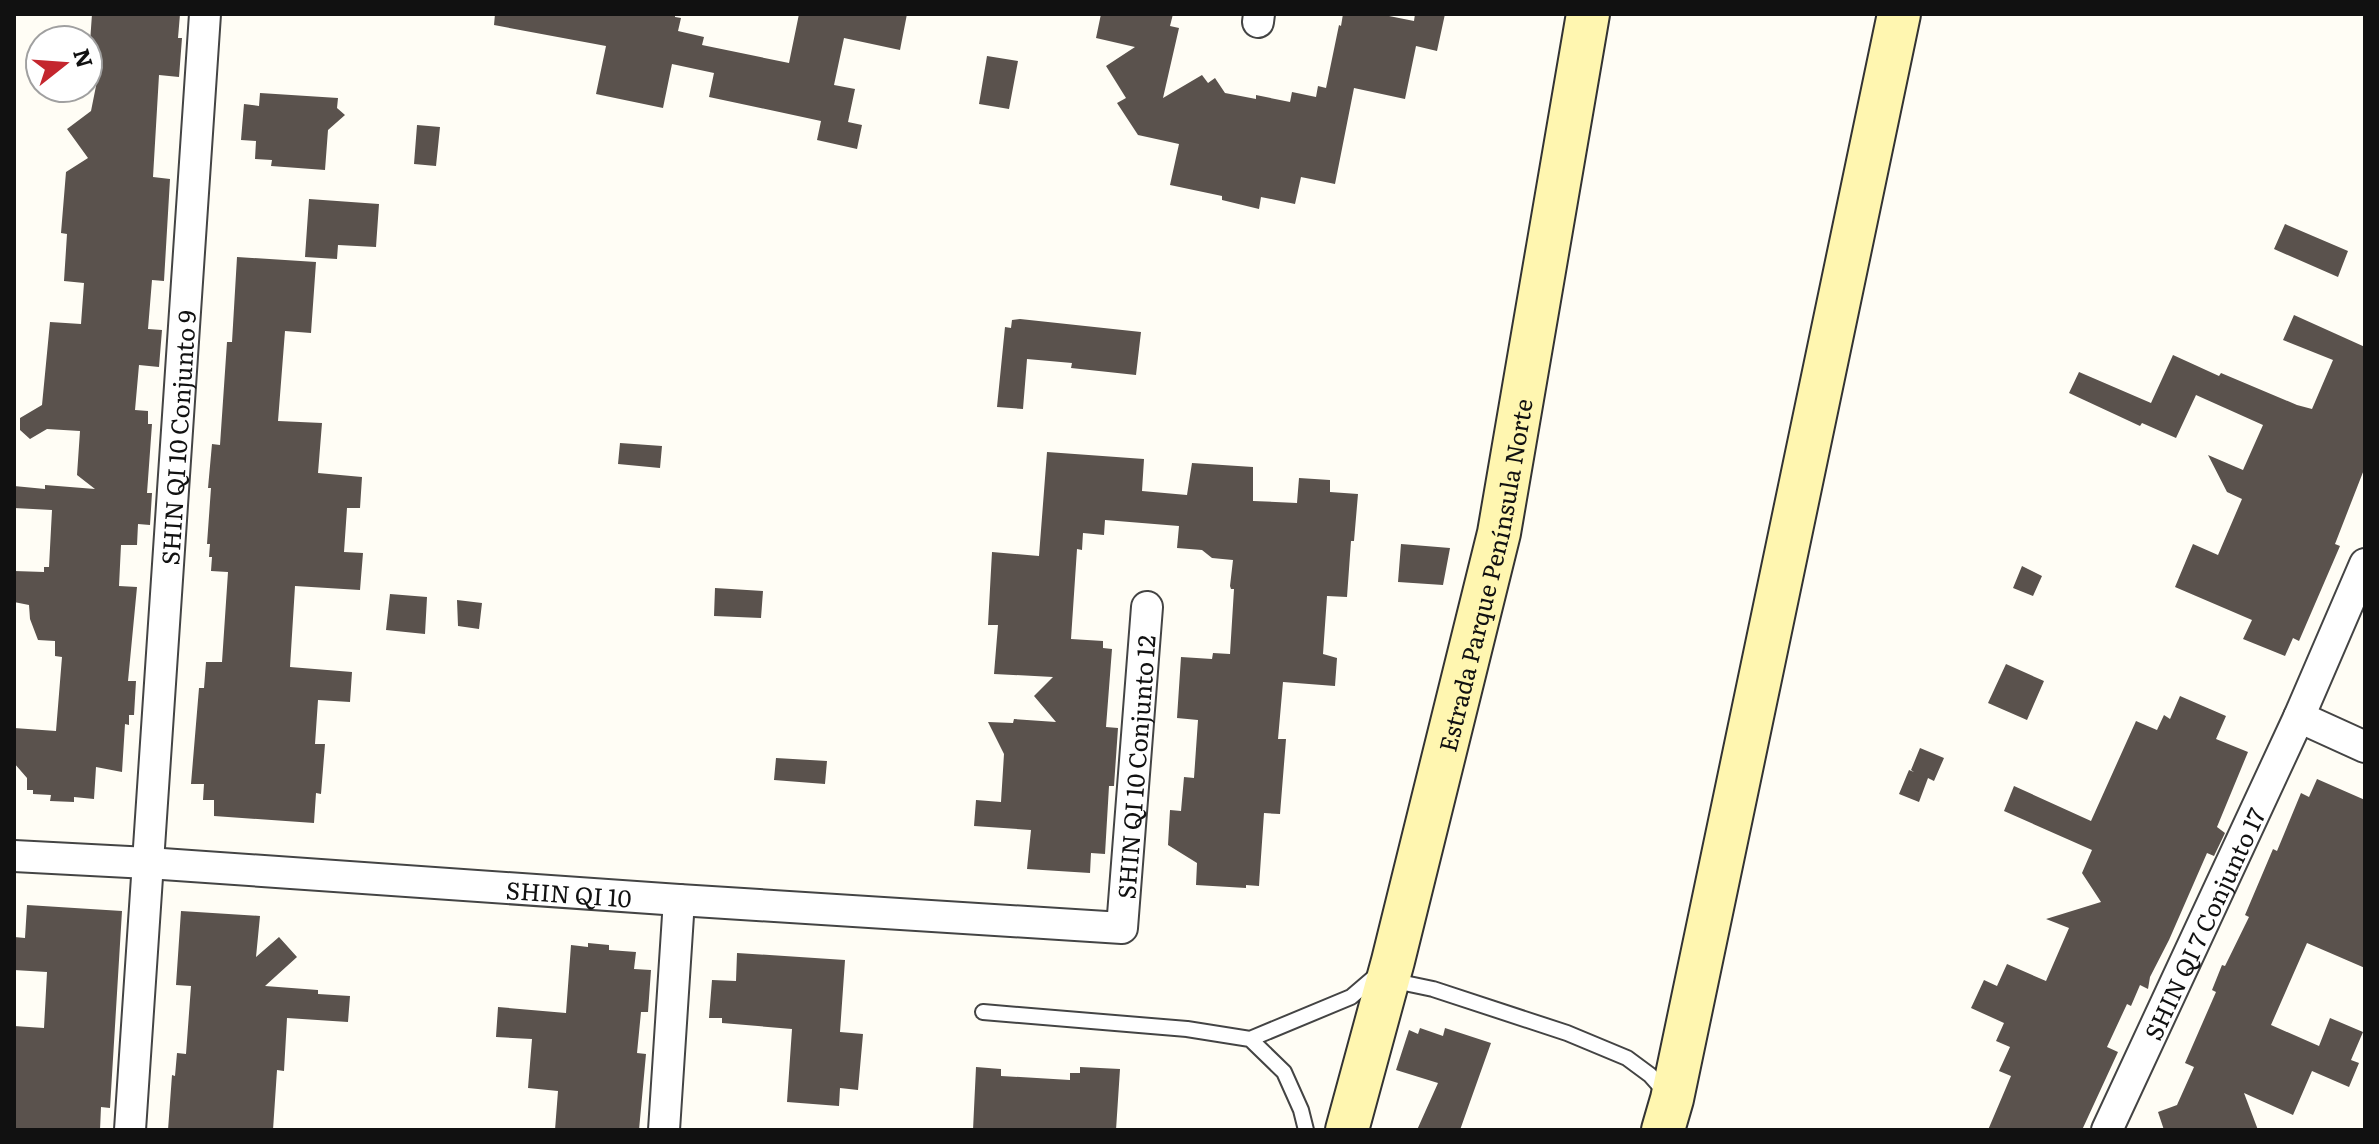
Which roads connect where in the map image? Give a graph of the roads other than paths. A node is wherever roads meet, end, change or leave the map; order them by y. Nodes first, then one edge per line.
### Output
1 (205, 14) edge
2 (1588, 14) edge
3 (1899, 14) edge
4 (2365, 564) edge
5 (1147, 607) dead end
6 (2299, 717) junction
7 (2365, 747) edge
8 (14, 856) edge
9 (148, 863) junction
10 (679, 900) junction
11 (1122, 928) joint
12 (1391, 970) junction
13 (983, 1012) dead end
14 (1250, 1039) junction
15 (1668, 1115) edge
16 (130, 1130) edge
17 (664, 1130) edge
18 (1306, 1130) edge
19 (1347, 1130) edge
20 (2107, 1130) edge

1 - 9 street, SHIN QI 10 Conjunto 9
2 - 12 main road, Estrada Parque Península Norte
3 - 15 main road
4 - 6 street, SHIN QI 7 Conjunto 17
5 - 11 street, SHIN QI 10 Conjunto 12
6 - 7 street
6 - 20 street, SHIN QI 7 Conjunto 17
8 - 9 street, SHIN QI 10
9 - 10 street, SHIN QI 10
9 - 16 street, SHIN QI 10 Conjunto 9
10 - 11 street, SHIN QI 10
10 - 17 street
12 - 14 lane
12 - 15 lane
12 - 19 main road, Estrada Parque Península Norte
13 - 14 lane
14 - 18 lane

